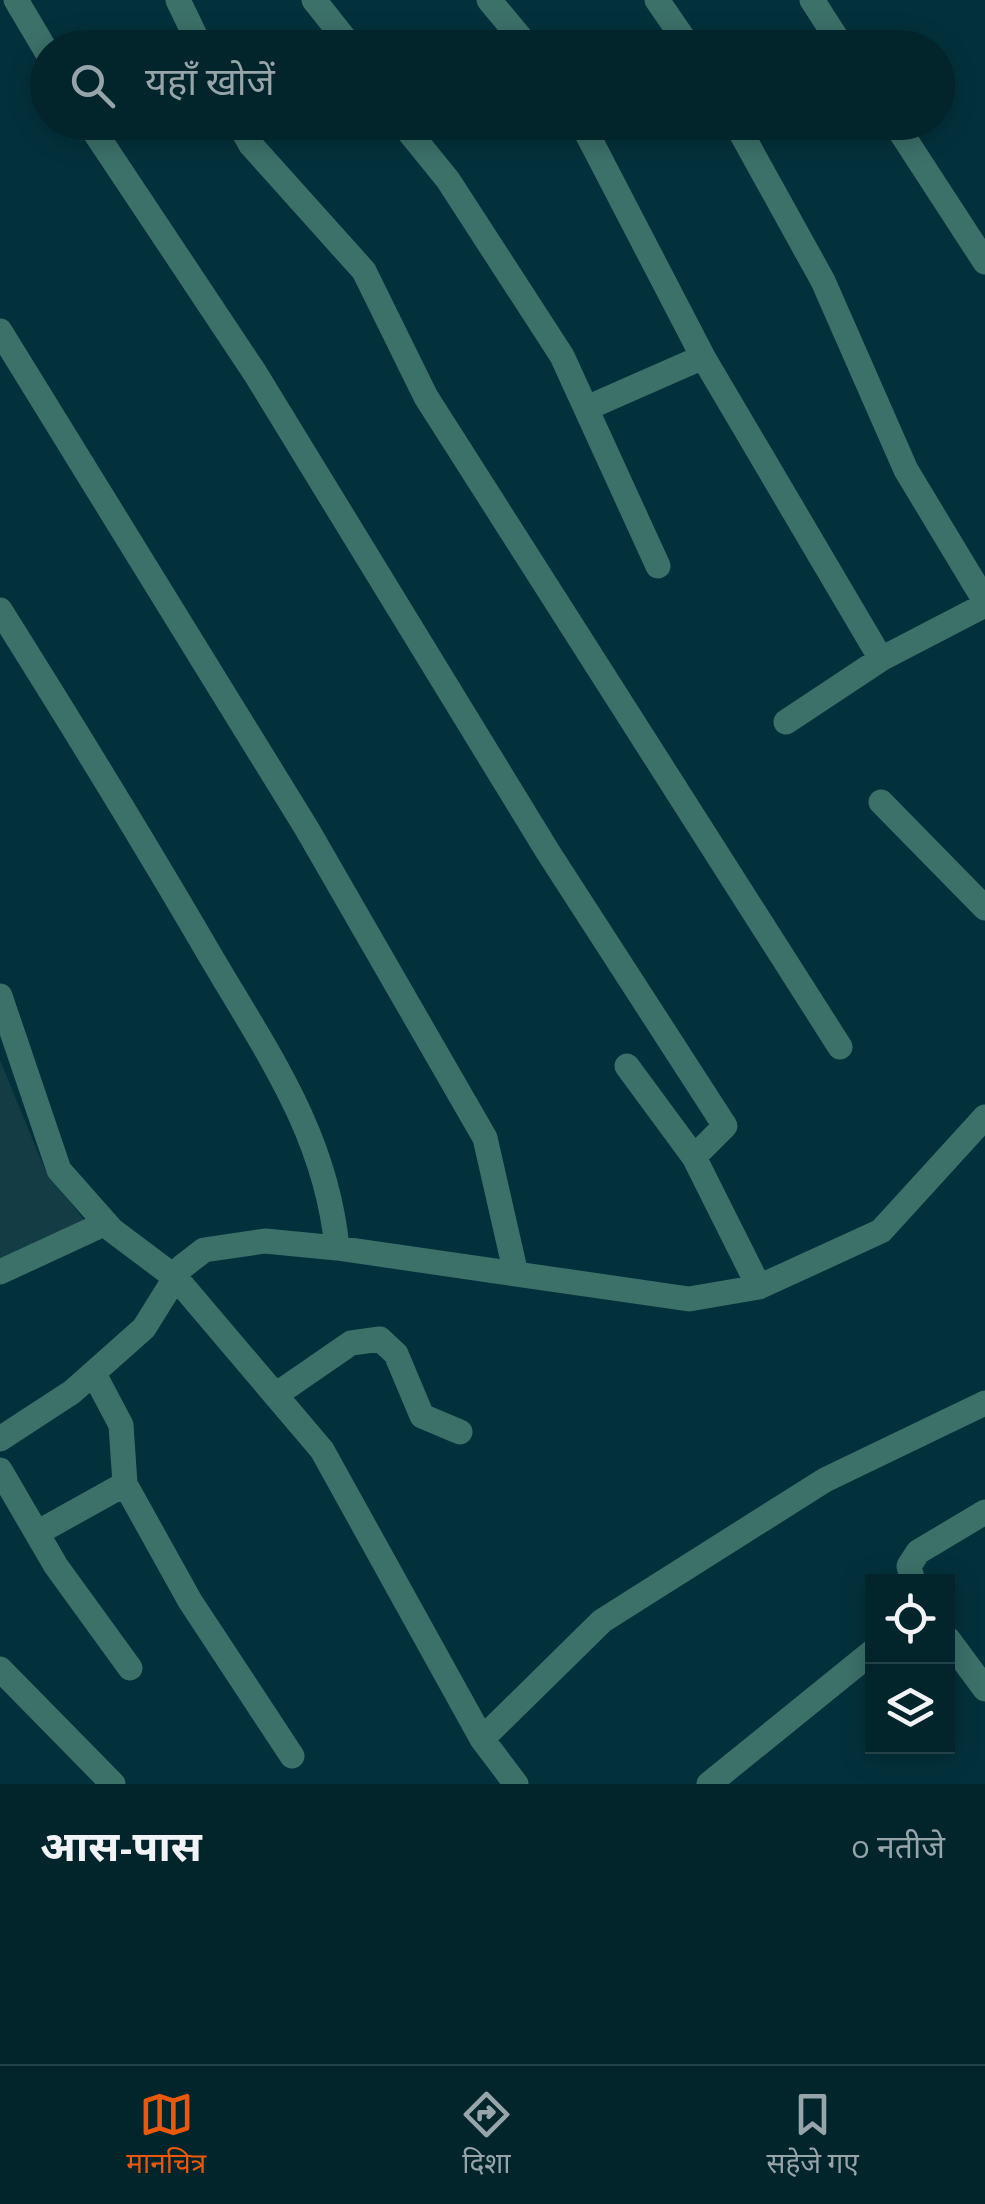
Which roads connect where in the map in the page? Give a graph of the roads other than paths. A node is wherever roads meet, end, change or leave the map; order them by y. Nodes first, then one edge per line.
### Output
1 (16, 0) edge
2 (178, 0) edge
3 (314, 0) edge
4 (490, 0) edge
5 (657, 0) edge
6 (812, 0) edge
7 (34, 30) edge
8 (192, 30) edge
9 (338, 30) edge
10 (514, 30) edge
11 (678, 30) edge
12 (832, 30) edge
13 (100, 140) edge
14 (248, 140) edge
15 (416, 140) edge
16 (590, 140) edge
17 (744, 140) edge
18 (906, 140) edge
19 (985, 262) edge
20 (0, 331) edge
21 (703, 357) junction
22 (586, 408) junction
23 (658, 566) dead end
24 (985, 603) edge
25 (0, 610) edge
26 (881, 658) junction
27 (786, 722) dead end
28 (881, 802) dead end
29 (985, 908) edge
30 (0, 996) edge
31 (840, 1047) dead end
32 (627, 1066) dead end
33 (985, 1117) edge
34 (694, 1157) junction
35 (106, 1224) junction
36 (337, 1248) junction
37 (0, 1272) edge
38 (516, 1274) junction
39 (176, 1278) junction
40 (759, 1287) junction
41 (94, 1374) junction
42 (277, 1394) junction
43 (985, 1403) edge
44 (460, 1432) dead end
45 (0, 1439) edge
46 (0, 1470) edge
47 (126, 1484) junction
48 (985, 1512) edge
49 (37, 1534) junction
50 (910, 1574) edge
51 (955, 1648) edge
52 (865, 1658) edge
53 (0, 1668) edge
54 (130, 1668) dead end
55 (985, 1690) edge
56 (482, 1739) junction
57 (292, 1756) dead end
58 (114, 1784) edge
59 (516, 1784) edge
60 (709, 1784) edge

1 - 7 street
2 - 8 street
3 - 9 street
4 - 10 street
5 - 11 street
6 - 12 street
13 - 34 street
14 - 31 street
15 - 22 street
16 - 21 street
17 - 24 street
18 - 19 street
20 - 38 street
21 - 22 street
21 - 26 street
22 - 23 street
24 - 26 street
25 - 36 street
26 - 27 street
28 - 29 street
30 - 35 street
32 - 34 street
33 - 40 street
34 - 40 street
35 - 37 street
35 - 39 street
36 - 38 street
36 - 39 street
38 - 40 street
39 - 41 street
39 - 42 street
41 - 45 street
41 - 47 street
42 - 44 street
42 - 56 street
43 - 56 street
46 - 49 street
47 - 49 street
47 - 57 street
48 - 50 street
49 - 54 street
51 - 55 street
52 - 60 street
53 - 58 street
56 - 59 street

